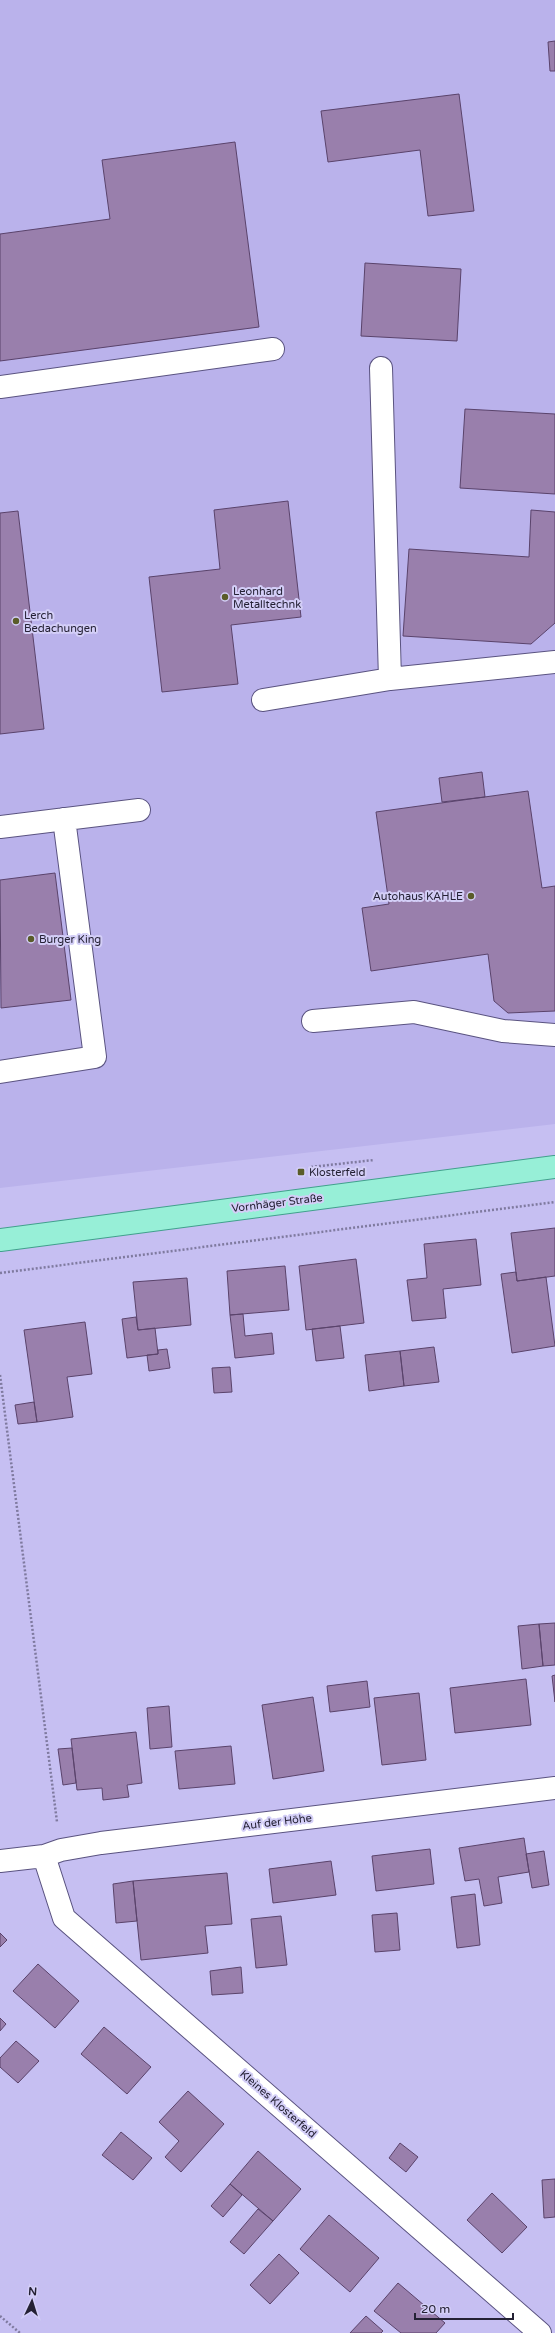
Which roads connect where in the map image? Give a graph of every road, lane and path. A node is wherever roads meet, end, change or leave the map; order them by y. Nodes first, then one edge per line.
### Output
1 (273, 349) dead end
2 (381, 368) dead end
3 (0, 387) edge
4 (555, 662) edge
5 (390, 679) junction
6 (263, 700) dead end
7 (139, 810) dead end
8 (64, 819) junction
9 (0, 827) edge
10 (313, 1021) dead end
11 (555, 1034) edge
12 (0, 1072) edge
13 (555, 1167) edge
14 (555, 1202) edge
15 (0, 1240) edge
16 (0, 1273) edge
17 (0, 1375) edge
18 (555, 1788) edge
19 (52, 1853) junction
20 (0, 1861) edge
21 (0, 2316) edge
22 (20, 2333) edge
23 (540, 2333) edge

1 - 3 street
2 - 5 street
4 - 5 street
5 - 6 street
7 - 8 street
8 - 9 street
8 - 12 street
10 - 11 street
13 - 15 main road, Vornhäger Straße
14 - 16 path
17 - 19 path
18 - 19 street, Auf der Höhe
19 - 20 street, Auf der Höhe
19 - 23 street, Kleines Klosterfeld
21 - 22 path

